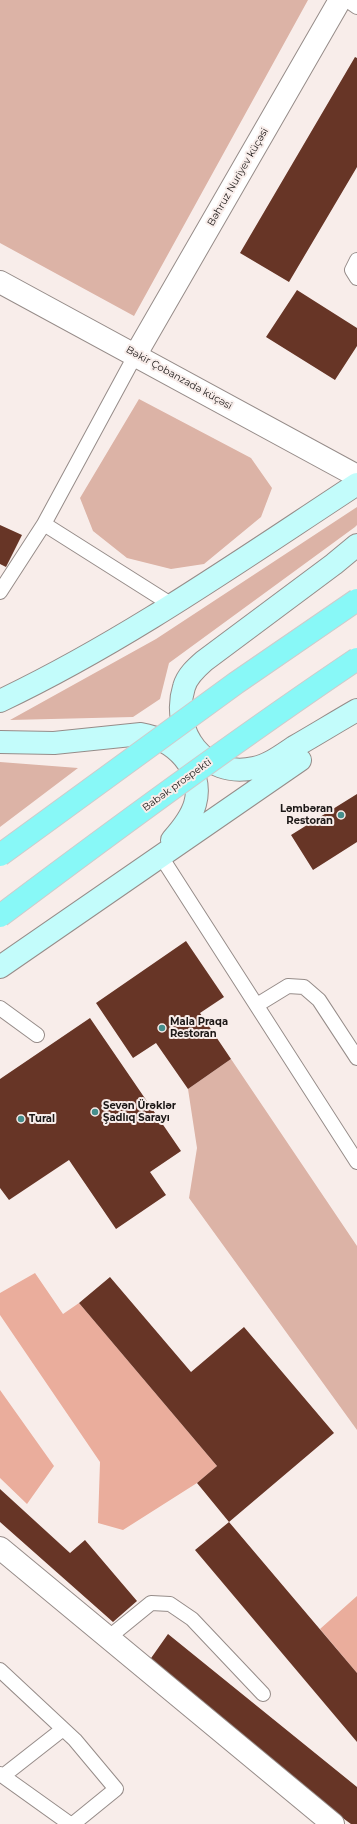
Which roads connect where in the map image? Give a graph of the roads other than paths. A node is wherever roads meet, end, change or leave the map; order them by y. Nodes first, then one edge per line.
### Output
1 (340, 0) edge
2 (346, 0) edge
3 (357, 7) edge
4 (357, 260) edge
5 (357, 278) edge
6 (0, 282) edge
7 (136, 354) junction
8 (357, 476) edge
9 (357, 484) edge
10 (44, 524) junction
11 (357, 544) edge
12 (0, 592) edge
13 (357, 600) edge
14 (172, 605) junction
15 (357, 659) edge
16 (0, 701) edge
17 (357, 710) edge
18 (357, 721) edge
19 (0, 742) edge
20 (0, 855) edge
21 (160, 855) junction
22 (0, 916) edge
23 (0, 967) edge
24 (257, 1005) junction
25 (0, 1008) edge
26 (38, 1035) dead end
27 (357, 1058) edge
28 (357, 1162) edge
29 (0, 1548) edge
30 (108, 1638) junction
31 (0, 1670) edge
32 (263, 1694) dead end
33 (63, 1729) junction
34 (2, 1775) edge
35 (71, 1824) edge
36 (333, 1824) edge

1 - 7 street, Bəhruz Nuriyev küçəsi
2 - 3 lane
4 - 5 lane
6 - 7 street, Bəkir Çobanzadə küçəsi
7 - 8 street, Bəkir Çobanzadə küçəsi
7 - 10 lane
9 - 14 main road
10 - 12 lane
10 - 14 lane
11 - 17 main road
13 - 20 main road, bridge
14 - 16 main road
15 - 22 main road, Babək prospekti, bridge
18 - 21 main road
19 - 21 main road
21 - 23 main road
21 - 24 lane
24 - 27 lane
24 - 28 lane
25 - 26 lane
29 - 30 street
30 - 32 lane
30 - 36 street
31 - 33 lane
33 - 34 lane
33 - 35 lane
34 - 35 lane

